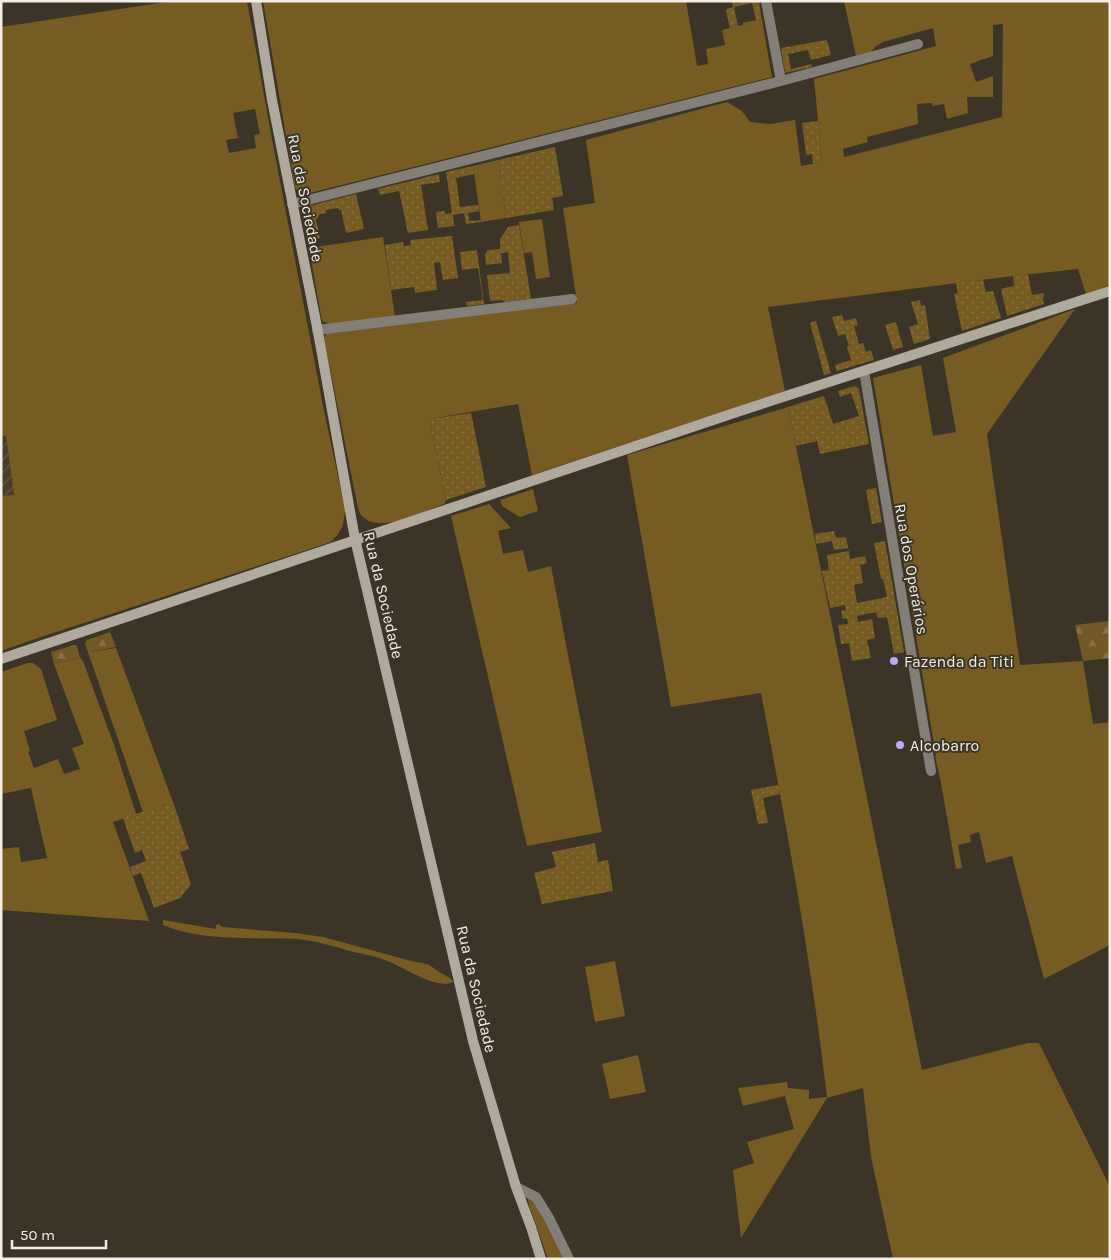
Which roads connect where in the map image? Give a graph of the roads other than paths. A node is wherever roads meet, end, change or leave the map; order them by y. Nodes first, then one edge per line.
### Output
1 (256, 1) edge
2 (766, 1) edge
3 (918, 44) dead end
4 (781, 81) junction
5 (292, 204) junction
6 (1110, 291) edge
7 (572, 299) dead end
8 (317, 330) junction
9 (864, 371) junction
10 (355, 539) junction
11 (1, 659) edge
12 (931, 771) dead end
13 (516, 1188) junction
14 (540, 1259) edge
15 (569, 1259) edge

1 - 5 street, Rua da Sociedade
2 - 4 street
3 - 4 street
4 - 5 street
5 - 8 street, Rua da Sociedade
6 - 9 street
7 - 8 street
8 - 10 street, Rua da Sociedade
9 - 10 street
9 - 12 street, Rua dos Operários
10 - 11 street
10 - 13 street, Rua da Sociedade
13 - 14 street, Rua da Sociedade
13 - 15 street

